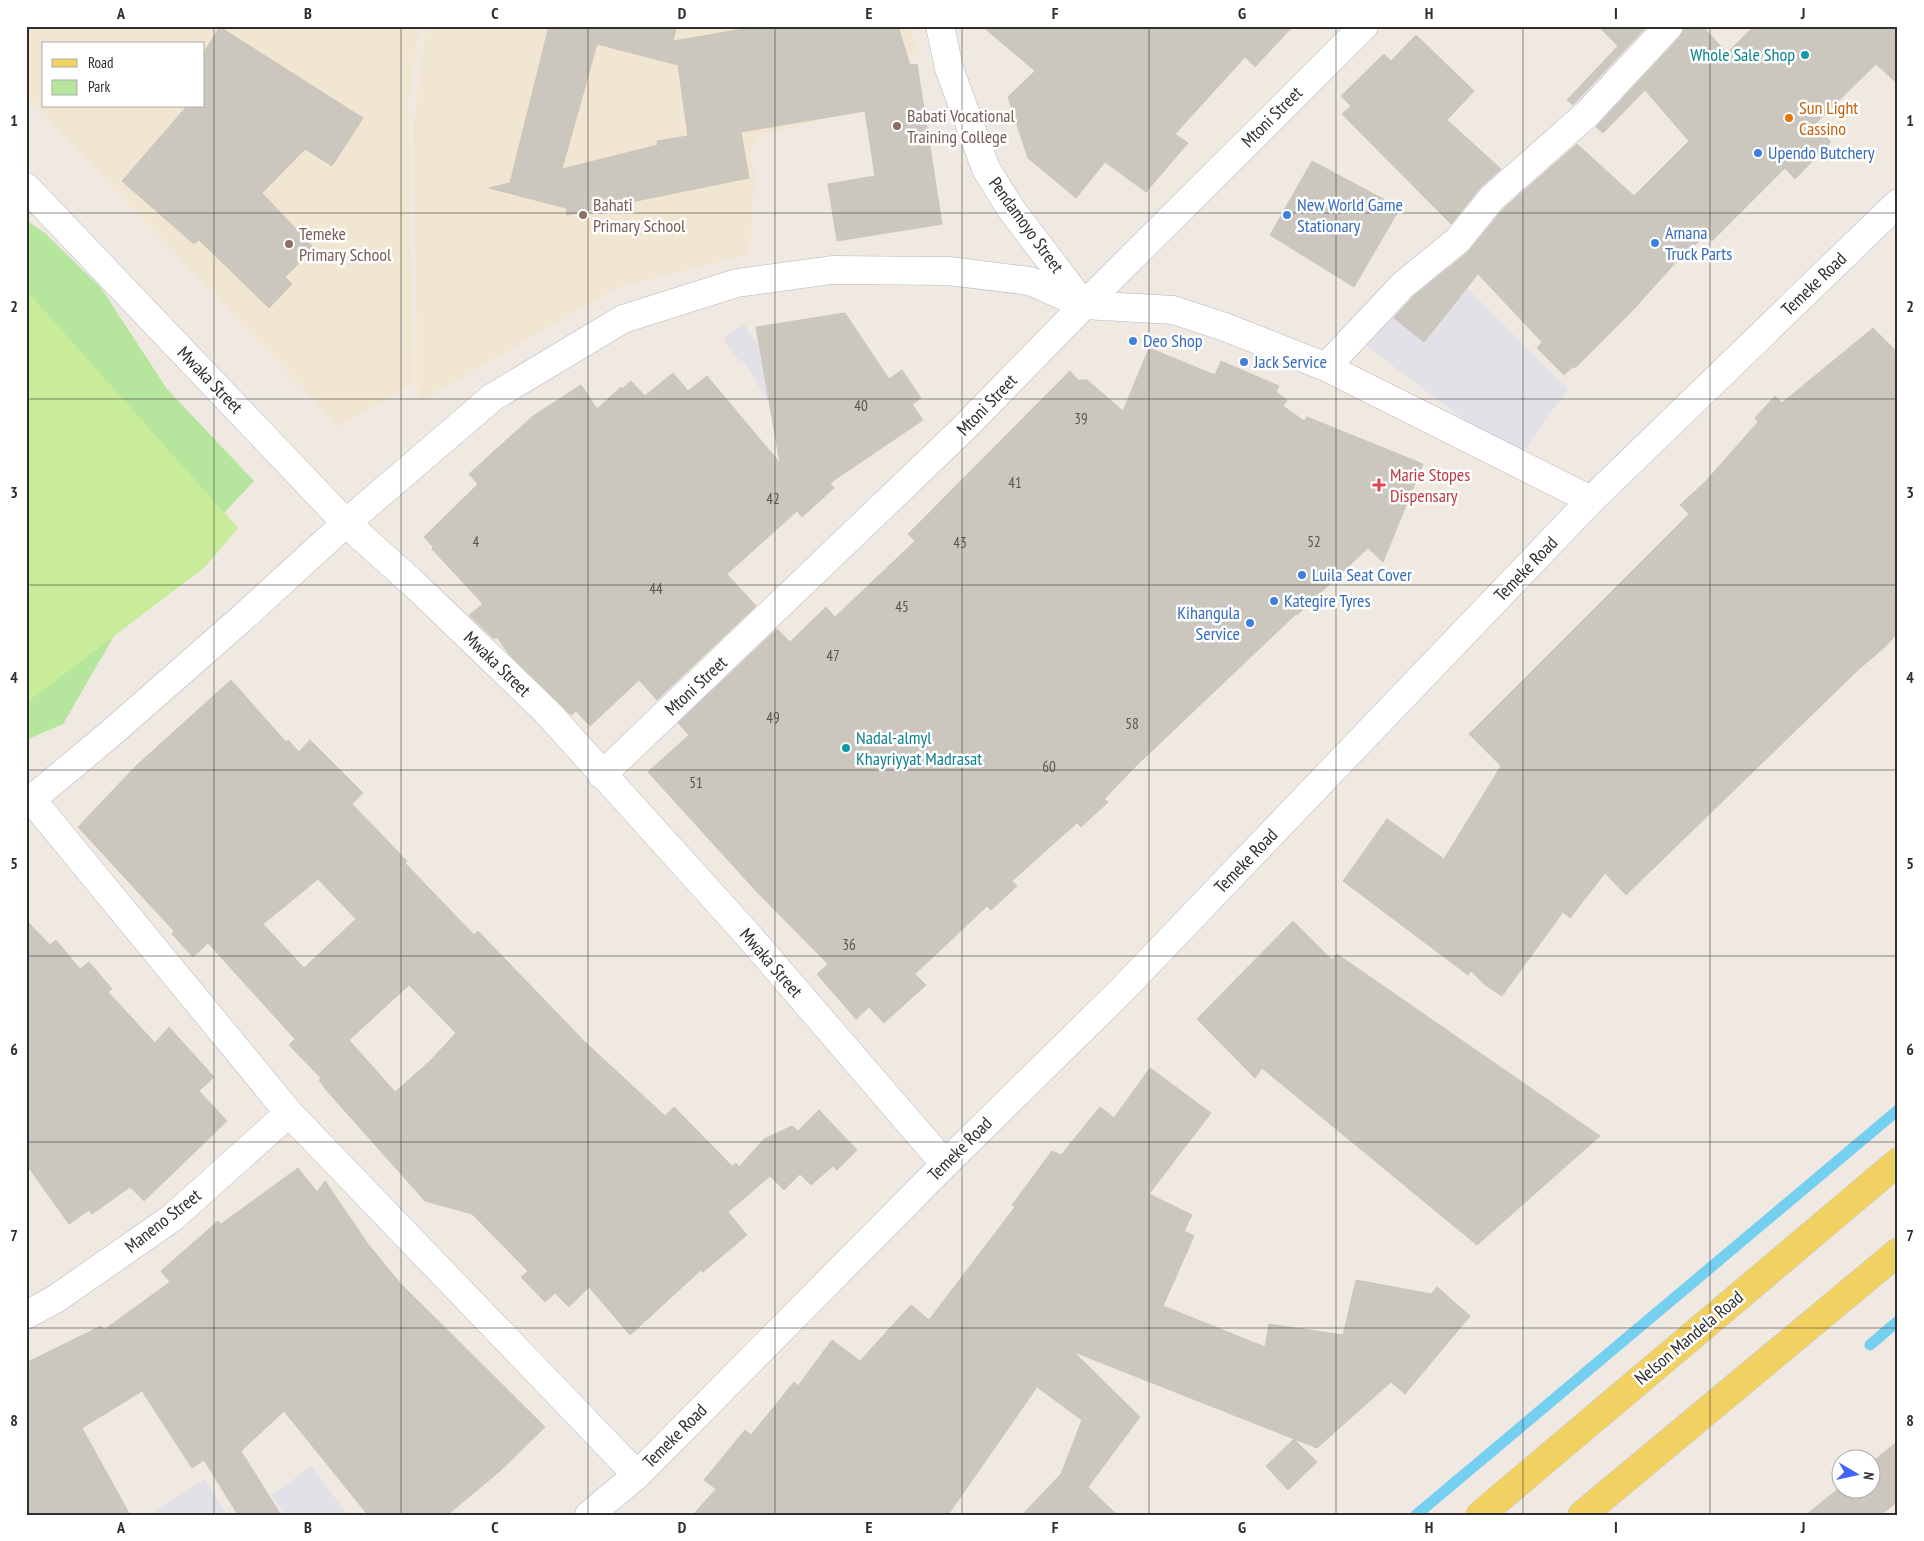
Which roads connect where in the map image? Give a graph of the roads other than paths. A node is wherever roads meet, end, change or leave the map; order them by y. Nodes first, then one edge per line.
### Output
1 (940, 26) edge
2 (1364, 26) edge
3 (1669, 26) edge
4 (26, 188) edge
5 (1898, 203) edge
6 (1084, 305) junction
7 (1326, 367) junction
8 (1591, 500) junction
9 (346, 523) junction
10 (602, 775) junction
11 (29, 802) edge
12 (289, 1113) junction
13 (1898, 1162) edge
14 (945, 1164) junction
15 (1898, 1252) edge
16 (26, 1315) edge
17 (637, 1475) junction
18 (589, 1515) edge
19 (1480, 1515) edge
20 (1582, 1515) edge

1 - 6 street, Pendamoyo Street
2 - 6 street, Mtoni Street
3 - 7 street
4 - 9 street, Mwaka Street
5 - 8 street, Temeke Road
6 - 7 street
6 - 9 street
6 - 10 street, Mtoni Street
7 - 8 street
8 - 14 street, Temeke Road
9 - 10 street, Mwaka Street
9 - 11 street
10 - 14 street, Mwaka Street
11 - 12 street
12 - 16 street, Maneno Street
12 - 17 street
13 - 19 main road, Nelson Mandela Road
14 - 17 street, Temeke Road
15 - 20 main road
17 - 18 street, Temeke Road

